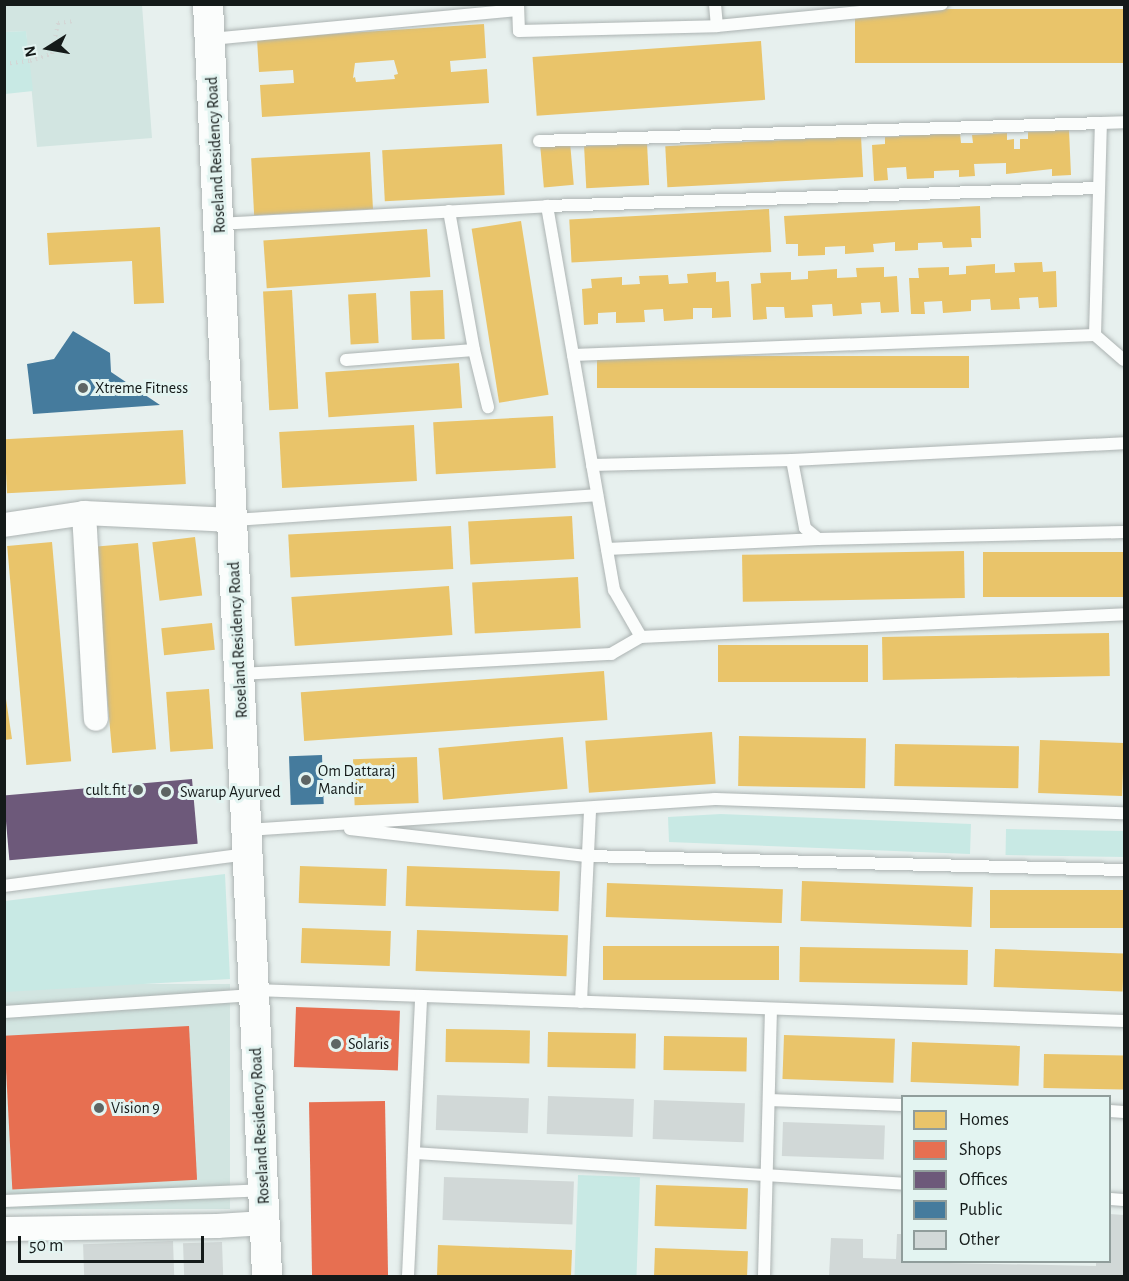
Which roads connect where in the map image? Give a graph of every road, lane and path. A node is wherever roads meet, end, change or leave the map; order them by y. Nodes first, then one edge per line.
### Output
1 (208, 4) edge
2 (715, 4) edge
3 (942, 4) edge
4 (518, 7) edge
5 (75, 21) dead end
6 (717, 26) junction
7 (209, 39) junction
8 (4, 64) edge
9 (1125, 122) edge
10 (1101, 123) junction
11 (539, 141) dead end
12 (1099, 188) junction
13 (547, 206) junction
14 (449, 211) junction
15 (219, 224) junction
16 (1095, 335) junction
17 (474, 350) junction
18 (573, 355) junction
19 (346, 360) dead end
20 (1125, 360) edge
21 (488, 407) dead end
22 (1125, 443) edge
23 (792, 460) junction
24 (592, 465) junction
25 (597, 495) junction
26 (84, 513) junction
27 (233, 520) junction
28 (4, 525) edge
29 (1125, 532) edge
30 (818, 540) junction
31 (607, 549) junction
32 (1125, 614) edge
33 (641, 638) junction
34 (240, 674) junction
35 (96, 719) dead end
36 (590, 808) junction
37 (1125, 813) edge
38 (320, 825) junction
39 (247, 842) junction
40 (588, 856) junction
41 (1125, 870) edge
42 (4, 886) edge
43 (254, 992) junction
44 (421, 996) junction
45 (581, 1002) junction
46 (771, 1008) junction
47 (4, 1012) edge
48 (1125, 1021) edge
49 (769, 1100) junction
50 (901, 1105) edge
51 (414, 1153) dead end
52 (764, 1175) junction
53 (901, 1184) edge
54 (263, 1190) junction
55 (4, 1201) edge
56 (265, 1223) junction
57 (4, 1229) edge
58 (267, 1276) edge
59 (408, 1276) edge
60 (764, 1276) edge

1 - 7 street, Roseland Residency Road
2 - 6 lane
3 - 6 lane
4 - 6 lane
4 - 7 lane
5 - 8 path
7 - 15 street, Roseland Residency Road
9 - 10 lane
10 - 11 lane
10 - 12 lane
12 - 13 lane
12 - 16 lane
13 - 14 lane
13 - 18 lane
14 - 15 lane
14 - 17 lane
15 - 27 street, Roseland Residency Road
16 - 18 lane
16 - 20 lane
17 - 19 lane
17 - 21 lane
18 - 24 lane
22 - 23 lane
23 - 24 lane
23 - 30 lane
24 - 25 lane
25 - 27 lane
25 - 31 lane
26 - 27 street
26 - 28 street
26 - 35 street
27 - 34 street, Roseland Residency Road
29 - 30 lane
30 - 31 lane
31 - 33 lane
32 - 33 lane
33 - 34 lane
34 - 39 street, Roseland Residency Road
36 - 37 lane
36 - 38 lane
36 - 40 lane
38 - 39 lane
38 - 40 lane
39 - 42 lane
39 - 43 street, Roseland Residency Road
40 - 41 lane
40 - 45 lane
43 - 44 lane
43 - 47 lane
43 - 54 street, Roseland Residency Road
44 - 45 lane
44 - 59 lane
45 - 46 lane
46 - 48 lane
46 - 49 lane
49 - 50 lane
49 - 52 lane
51 - 52 lane
52 - 53 lane
52 - 60 lane
54 - 55 lane
54 - 56 street, Roseland Residency Road
56 - 57 street
56 - 58 street, Roseland Residency Road

